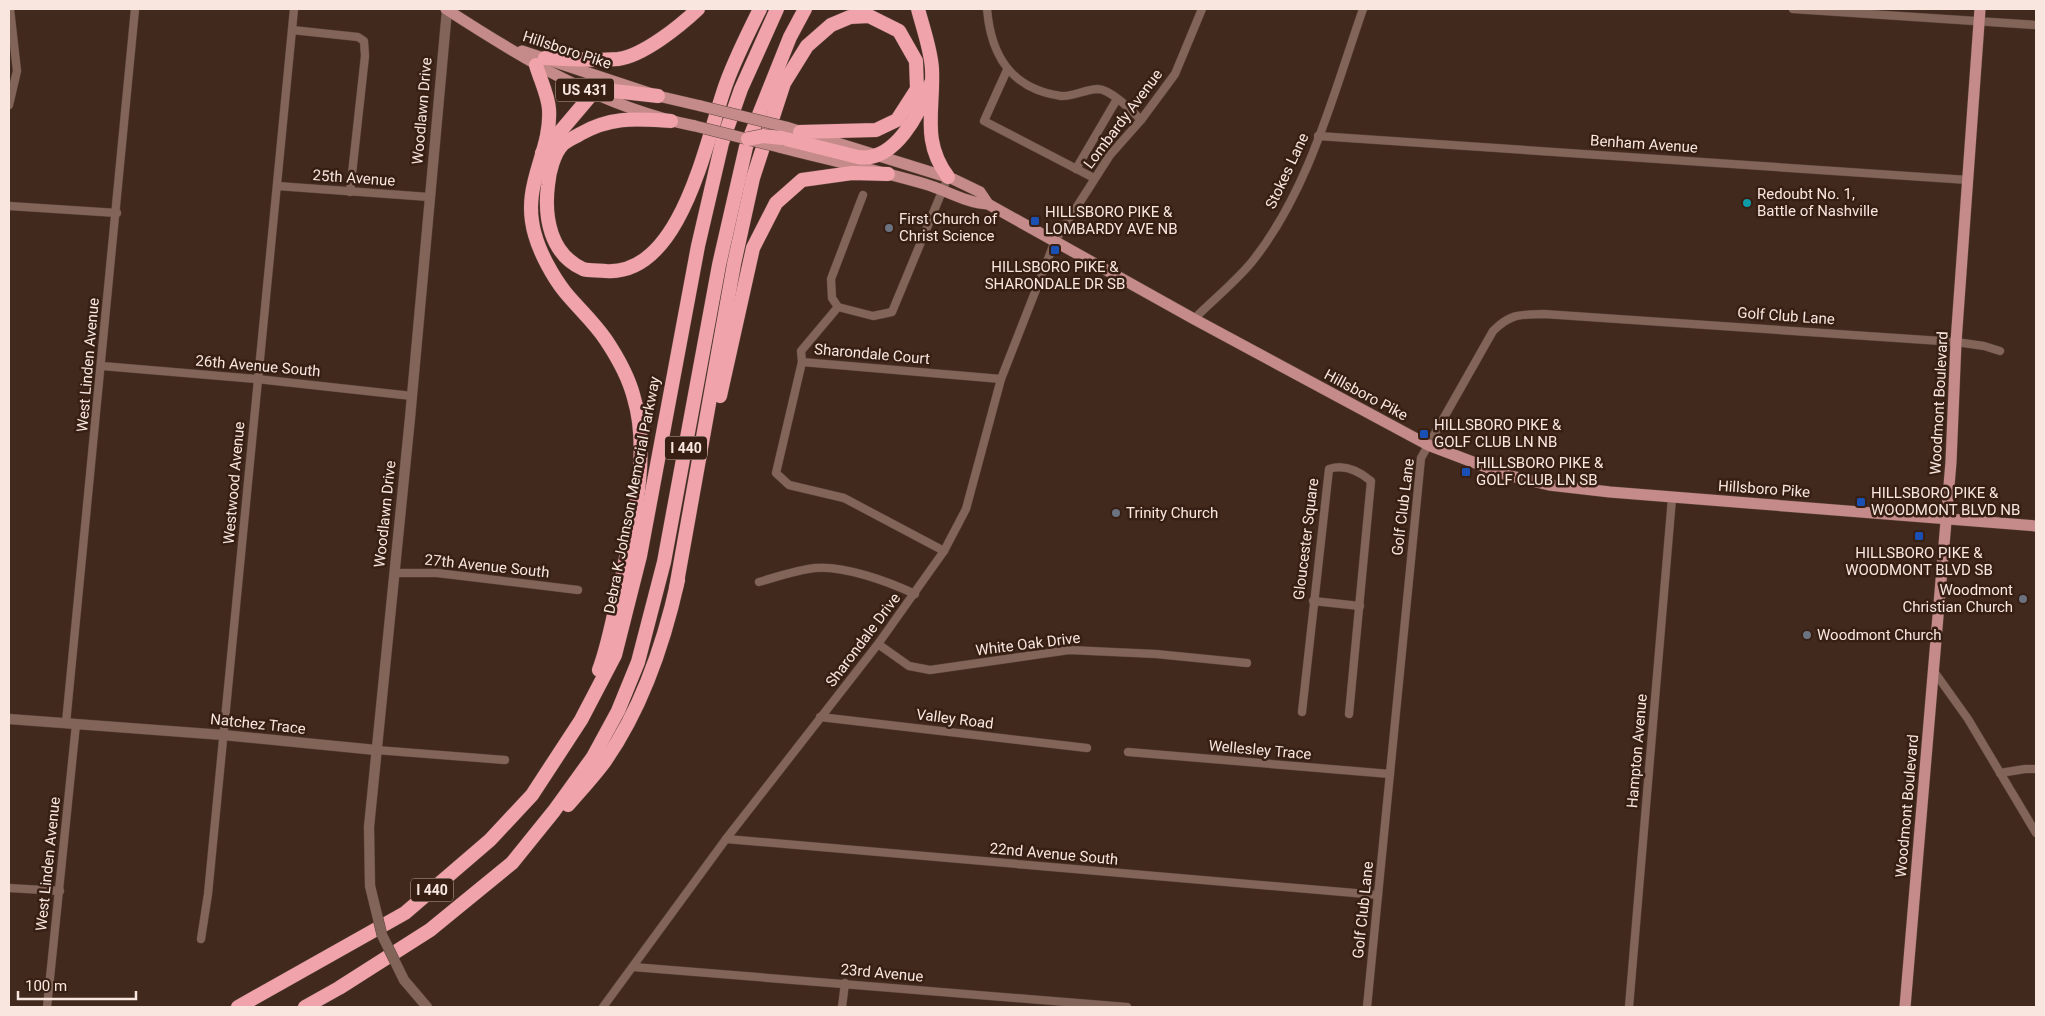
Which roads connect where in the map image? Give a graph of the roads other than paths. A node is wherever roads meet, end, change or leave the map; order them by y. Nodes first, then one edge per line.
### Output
1 (10, 9) edge
2 (135, 9) edge
3 (294, 9) edge
4 (446, 9) edge
5 (698, 9) edge
6 (760, 9) edge
7 (777, 9) edge
8 (805, 9) edge
9 (918, 9) edge
10 (987, 9) edge
11 (1202, 9) edge
12 (1363, 9) edge
13 (1794, 9) edge
14 (1980, 9) edge
15 (1979, 21) junction
16 (2036, 25) edge
17 (292, 30) junction
18 (540, 62) junction
19 (1007, 70) junction
20 (931, 83) junction
21 (592, 94) junction
22 (658, 96) junction
23 (1116, 98) junction
24 (9, 105) edge
25 (1141, 120) junction
26 (671, 121) junction
27 (711, 130) junction
28 (800, 132) junction
29 (1318, 136) junction
30 (782, 137) junction
31 (748, 140) joint
32 (542, 154) junction
33 (880, 156) junction
34 (1079, 170) junction
35 (888, 174) junction
36 (1094, 178) junction
37 (1968, 180) junction
38 (946, 183) junction
39 (277, 186) junction
40 (350, 192) junction
41 (863, 195) dead end
42 (429, 198) junction
43 (9, 206) edge
44 (116, 212) junction
45 (1055, 241) junction
46 (838, 307) junction
47 (1194, 319) junction
48 (1956, 342) junction
49 (2000, 351) dead end
50 (802, 362) junction
51 (102, 366) junction
52 (256, 379) junction
53 (1001, 379) junction
54 (412, 396) junction
55 (1428, 445) junction
56 (1672, 498) junction
57 (1947, 518) junction
58 (2036, 526) edge
59 (944, 550) junction
60 (394, 573) junction
61 (759, 582) dead end
62 (676, 588) junction
63 (578, 590) dead end
64 (915, 594) junction
65 (1313, 601) junction
66 (1360, 606) junction
67 (878, 644) junction
68 (1247, 663) dead end
69 (1933, 670) junction
70 (1302, 712) dead end
71 (1349, 714) dead end
72 (820, 717) junction
73 (9, 719) edge
74 (581, 720) junction
75 (71, 724) junction
76 (223, 735) junction
77 (1087, 748) dead end
78 (376, 750) junction
79 (1128, 752) dead end
80 (505, 760) dead end
81 (2036, 769) edge
82 (2000, 773) junction
83 (1390, 774) junction
84 (2036, 833) edge
85 (726, 840) junction
86 (512, 863) junction
87 (9, 888) edge
88 (60, 891) junction
89 (1378, 896) junction
90 (201, 939) dead end
91 (633, 967) junction
92 (845, 983) junction
93 (1004, 998) junction
94 (48, 1007) edge
95 (238, 1007) edge
96 (305, 1007) edge
97 (427, 1007) edge
98 (603, 1007) edge
99 (842, 1007) edge
100 (1003, 1007) edge
101 (1128, 1007) edge
102 (1367, 1007) edge
103 (1629, 1007) edge
104 (1905, 1007) edge

1 - 24 street
2 - 44 street, West Linden Avenue
3 - 17 street, Westwood Avenue
4 - 18 main road, Hillsboro Pike / US 431
4 - 42 main road, Woodlawn Drive
5 - 18 highway
6 - 27 highway
7 - 74 highway, Debra K Johnson Memorial Parkway / I 440
8 - 86 highway, I 440
9 - 20 highway
10 - 19 street
11 - 25 street, Lombardy Avenue
12 - 29 street, Stokes Lane
13 - 15 street
14 - 15 main road, Woodmont Boulevard
15 - 16 street
15 - 37 main road, Woodmont Boulevard
17 - 39 street, Westwood Avenue
17 - 40 street
18 - 21 main road, Hillsboro Pike / US 431
18 - 22 main road, Hillsboro Pike / US 431
18 - 32 highway
19 - 23 street
19 - 34 street
20 - 33 highway
20 - 38 highway
21 - 22 highway
21 - 26 main road, Hillsboro Pike / US 431
21 - 32 highway
22 - 30 main road, Hillsboro Pike / US 431, bridge
23 - 25 street
23 - 34 street
25 - 36 street, Lombardy Avenue
26 - 27 main road, Hillsboro Pike / US 431, bridge
26 - 27 highway
27 - 31 main road, Hillsboro Pike / US 431, bridge
28 - 30 main road, Hillsboro Pike / US 431
28 - 33 main road, Hillsboro Pike / US 431
28 - 62 highway
29 - 37 street, Benham Avenue
29 - 47 street, Stokes Lane
30 - 31 highway, bridge
30 - 33 highway
30 - 35 main road, Hillsboro Pike / US 431
32 - 74 highway
33 - 38 main road, Hillsboro Pike / US 431
34 - 36 street
35 - 38 main road, Hillsboro Pike / US 431
35 - 62 highway
36 - 45 street, Lombardy Avenue
37 - 48 main road, Woodmont Boulevard
38 - 45 main road, Hillsboro Pike / US 431
38 - 46 street
39 - 40 street, 25th Avenue
39 - 52 street, Westwood Avenue
40 - 42 street, 25th Avenue
41 - 46 street
42 - 54 main road, Woodlawn Drive
43 - 44 street
44 - 51 street, West Linden Avenue
45 - 47 main road, Hillsboro Pike / US 431
45 - 53 street, Sharondale Drive
46 - 50 street
47 - 55 main road, Hillsboro Pike / US 431
48 - 49 street, Golf Club Lane
48 - 55 street, Golf Club Lane
48 - 57 main road, Woodmont Boulevard
50 - 53 street, Sharondale Court
50 - 59 street, Sharondale Court
51 - 52 street, 26th Avenue South
51 - 75 street, West Linden Avenue
52 - 54 street, 26th Avenue South
52 - 76 street, Westwood Avenue
53 - 59 street, Sharondale Drive
54 - 60 main road, Woodlawn Drive
55 - 56 main road, Hillsboro Pike / US 431
55 - 83 street, Golf Club Lane
56 - 57 main road, Hillsboro Pike / US 431
56 - 103 street, Hampton Avenue
57 - 58 main road, Hillsboro Pike / US 431
57 - 69 main road, Woodmont Boulevard
59 - 64 street, Sharondale Drive
60 - 63 street, 27th Avenue South
60 - 78 main road, Woodlawn Drive
61 - 64 street
62 - 86 highway
64 - 67 street, Sharondale Drive
65 - 66 street
65 - 66 street, Gloucester Square
65 - 70 street, Gloucester Square
66 - 71 street, Gloucester Square
67 - 68 street, White Oak Drive
67 - 72 street, Sharondale Drive
69 - 82 street
69 - 104 main road, Woodmont Boulevard
72 - 77 street, Valley Road
72 - 85 street, Sharondale Drive
73 - 75 main road, Natchez Trace
74 - 95 highway, Debra K Johnson Memorial Parkway / I 440
75 - 76 main road, Natchez Trace
75 - 88 street, West Linden Avenue
76 - 78 main road, Natchez Trace
76 - 90 street, Westwood Avenue
78 - 80 street, Natchez Trace
78 - 97 main road, Woodlawn Drive, bridge
79 - 83 street, Wellesley Trace
81 - 82 street
82 - 84 street
83 - 89 street, Golf Club Lane
85 - 89 street, 22nd Avenue South
85 - 91 street, Sharondale Drive
86 - 96 highway, I 440
87 - 88 street
88 - 94 street, West Linden Avenue
89 - 102 street, Golf Club Lane
91 - 92 street, 23rd Avenue
91 - 98 street, Sharondale Drive
92 - 93 street, 23rd Avenue
92 - 99 street
93 - 100 street
93 - 101 street, 23rd Avenue

